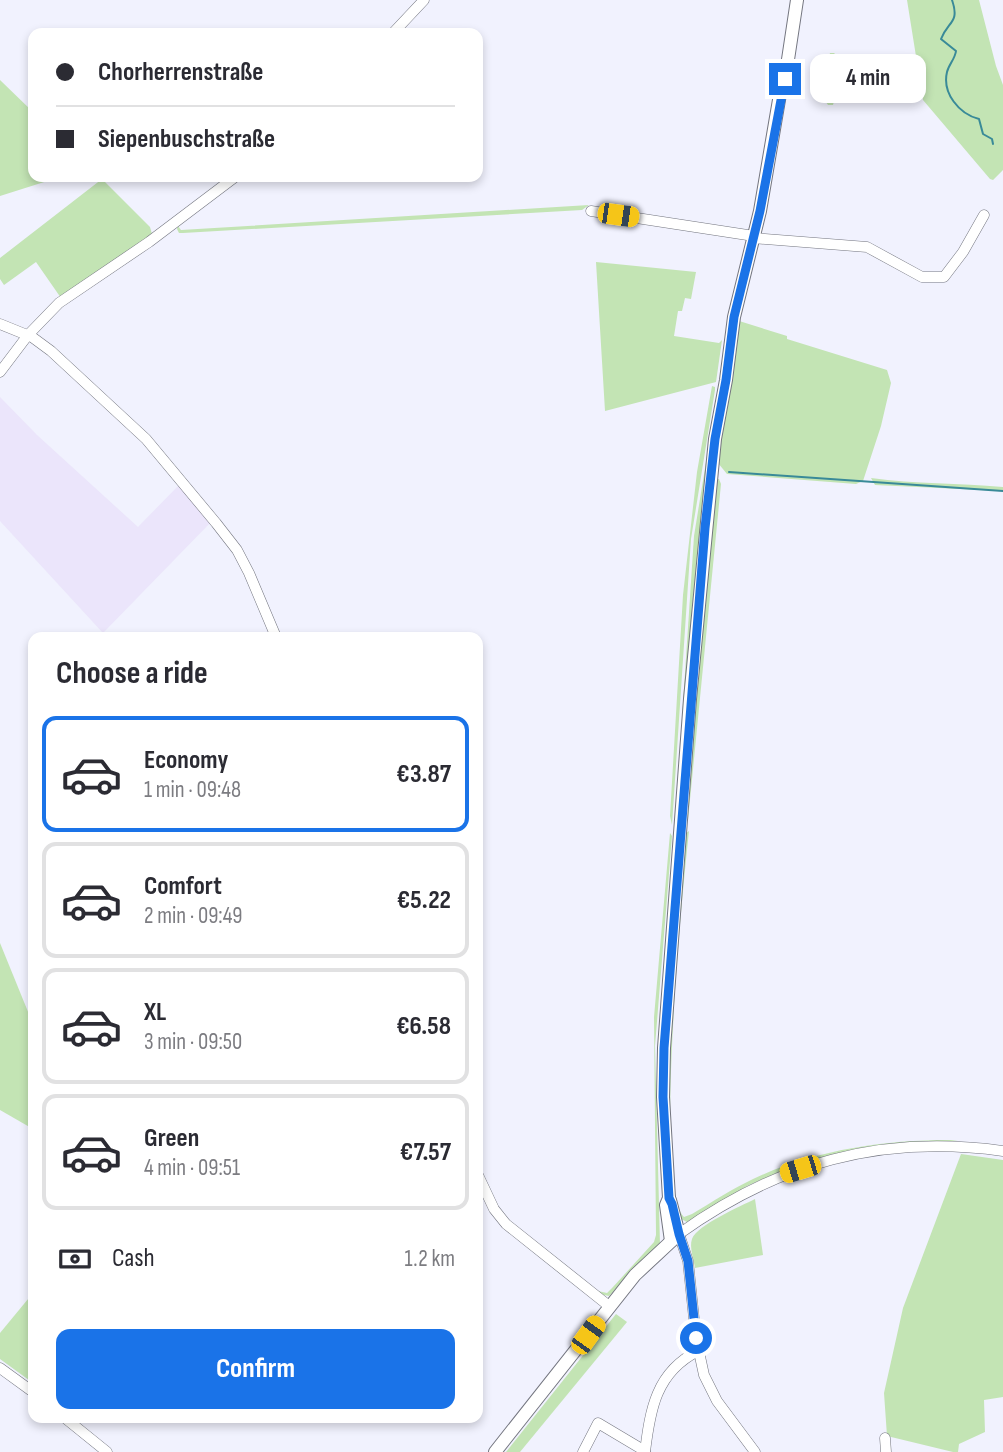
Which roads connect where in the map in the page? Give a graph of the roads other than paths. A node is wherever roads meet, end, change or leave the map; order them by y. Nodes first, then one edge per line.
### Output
1 (424, 0) edge
2 (797, 0) edge
3 (398, 28) edge
4 (228, 182) edge
5 (591, 211) dead end
6 (984, 215) dead end
7 (754, 237) junction
8 (0, 324) edge
9 (28, 335) junction
10 (0, 372) edge
11 (274, 632) edge
12 (1003, 1152) edge
13 (483, 1186) edge
14 (675, 1238) junction
15 (609, 1306) junction
16 (698, 1351) junction
17 (0, 1368) edge
18 (28, 1388) edge
19 (71, 1423) edge
20 (885, 1437) dead end
21 (647, 1451) edge
22 (107, 1452) edge
23 (495, 1452) edge
24 (583, 1452) edge
25 (755, 1452) edge
26 (886, 1452) edge

1 - 3 street
2 - 7 main road
4 - 9 street
5 - 7 street
6 - 7 street
7 - 14 main road
8 - 9 street
9 - 10 street
9 - 11 street
12 - 14 street
13 - 15 street
14 - 15 main road
14 - 16 street
15 - 23 main road
16 - 21 street
16 - 25 street
17 - 18 street
19 - 22 street
20 - 26 street
21 - 24 street

